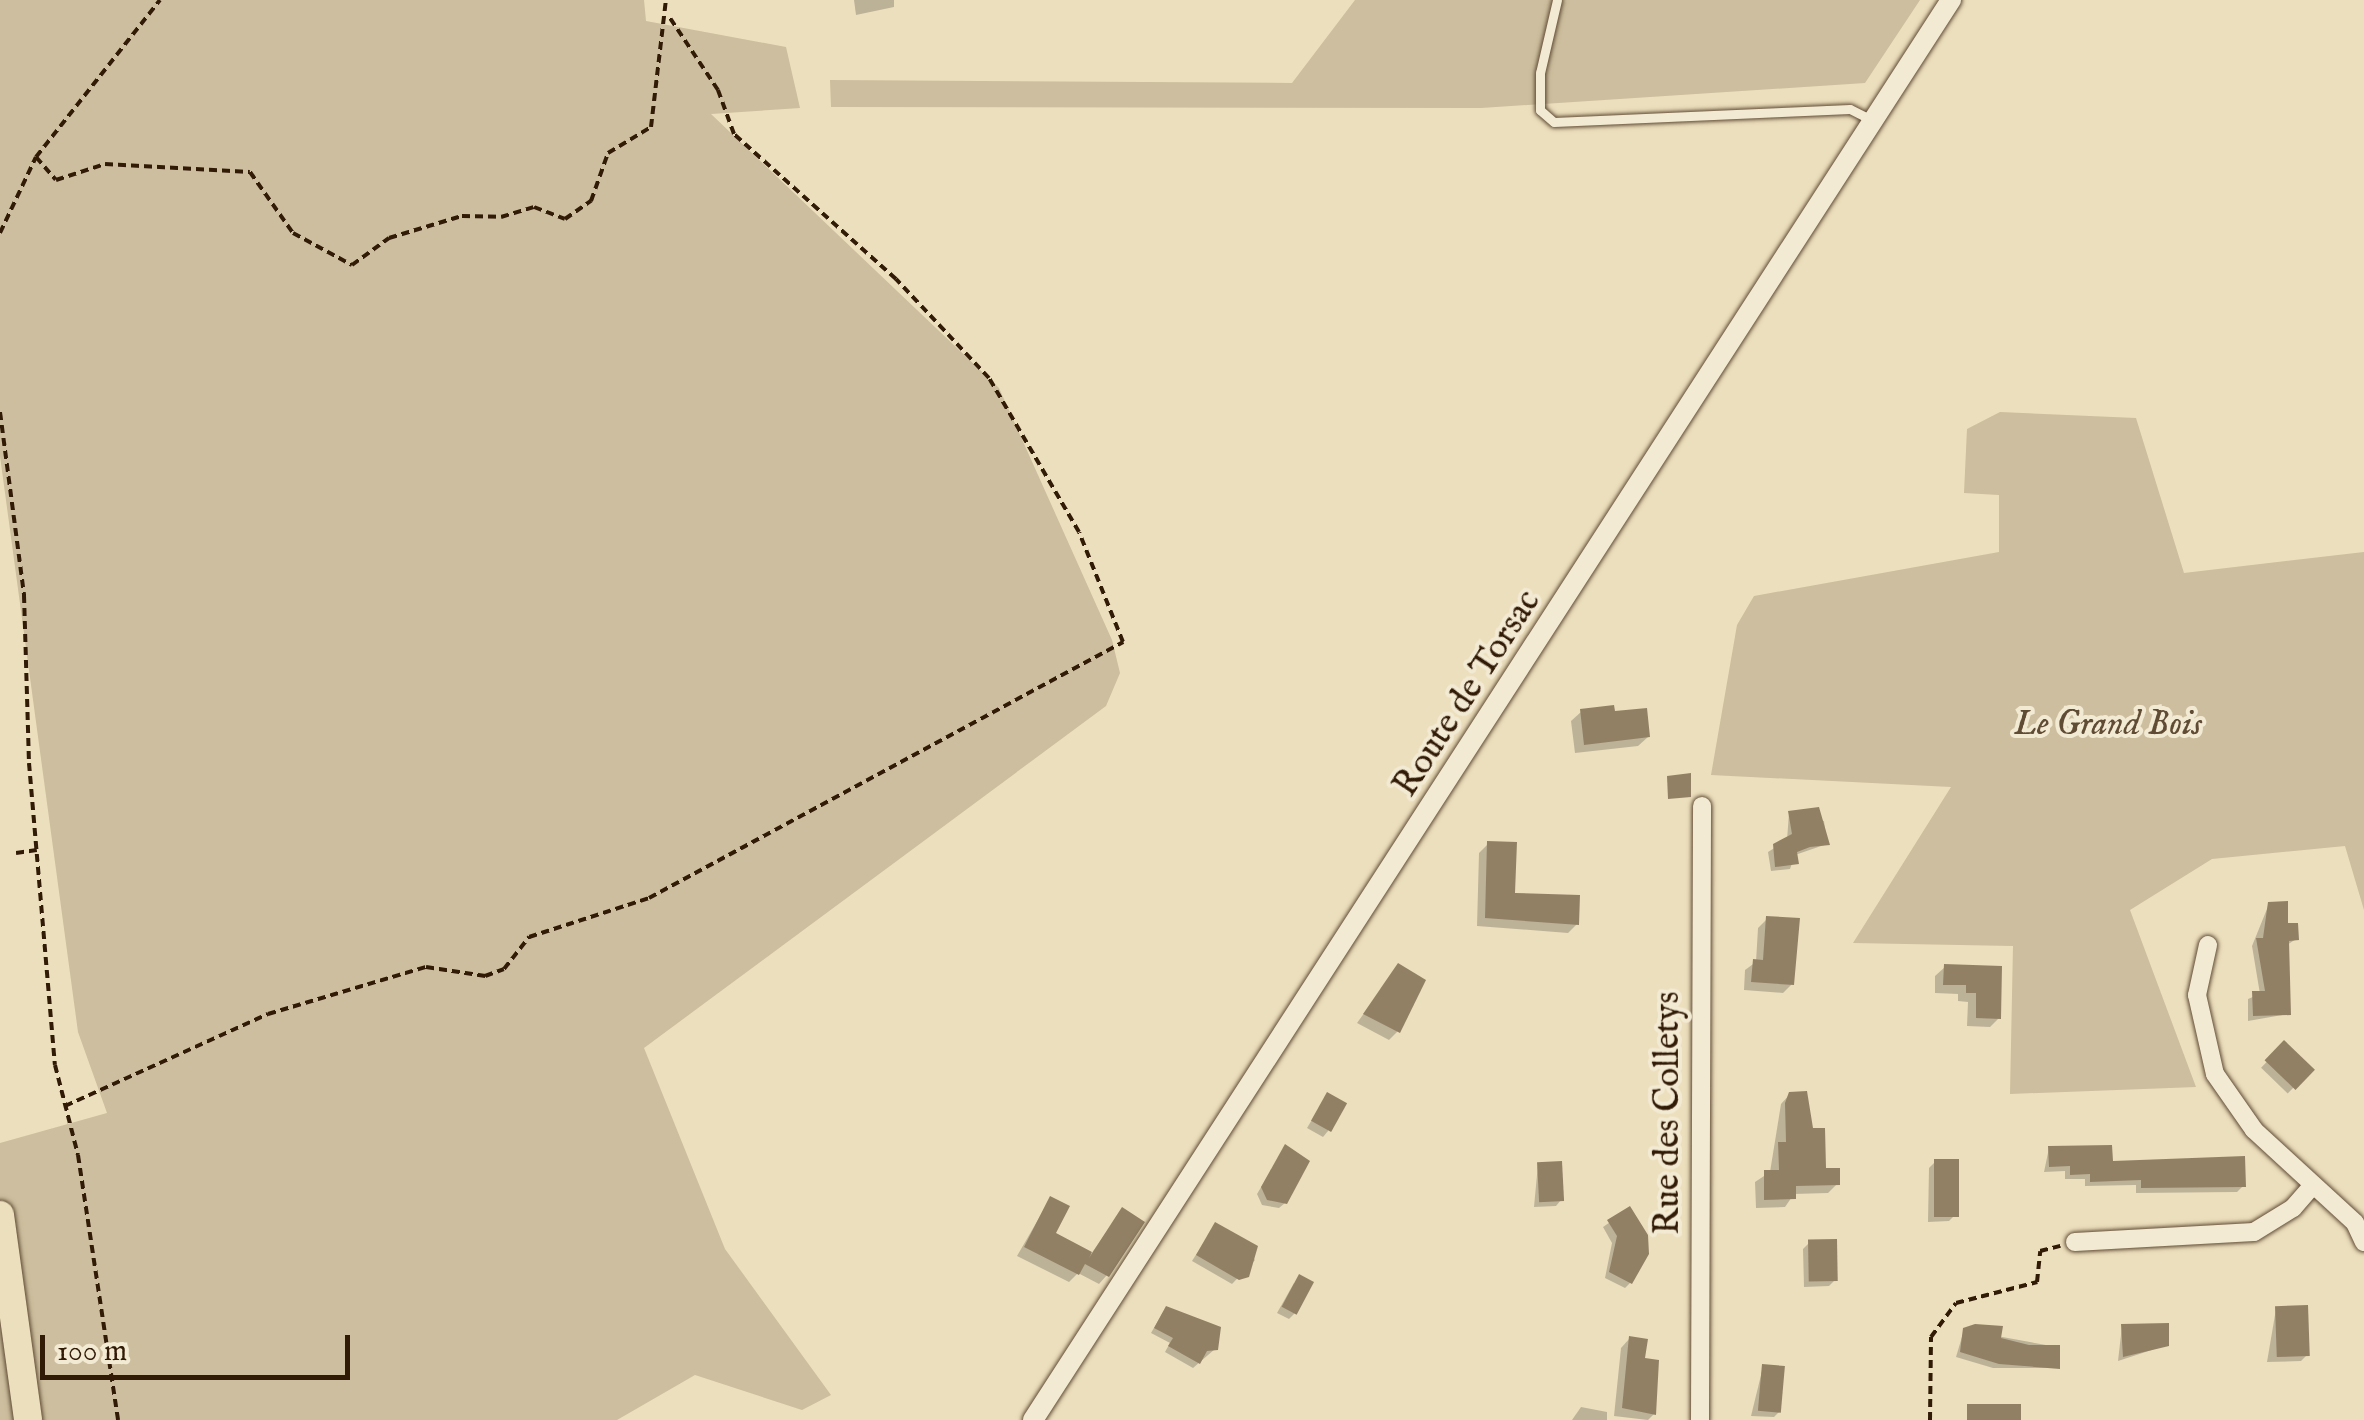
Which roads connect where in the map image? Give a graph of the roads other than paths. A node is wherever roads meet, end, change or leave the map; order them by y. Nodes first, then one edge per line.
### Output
1 (1557, 0) edge
2 (1951, 0) edge
3 (1876, 122) junction
4 (1702, 806) dead end
5 (2208, 946) dead end
6 (2312, 1185) junction
7 (0, 1215) edge
8 (2075, 1242) road end
9 (2364, 1242) edge
10 (28, 1420) edge
11 (1033, 1420) edge
12 (1700, 1420) edge

1 - 3 lane
2 - 3 street, Route de Torsac
3 - 11 street, Route de Torsac
4 - 12 street, Rue des Colletys
5 - 6 street
6 - 8 street
6 - 9 street
7 - 10 main road

